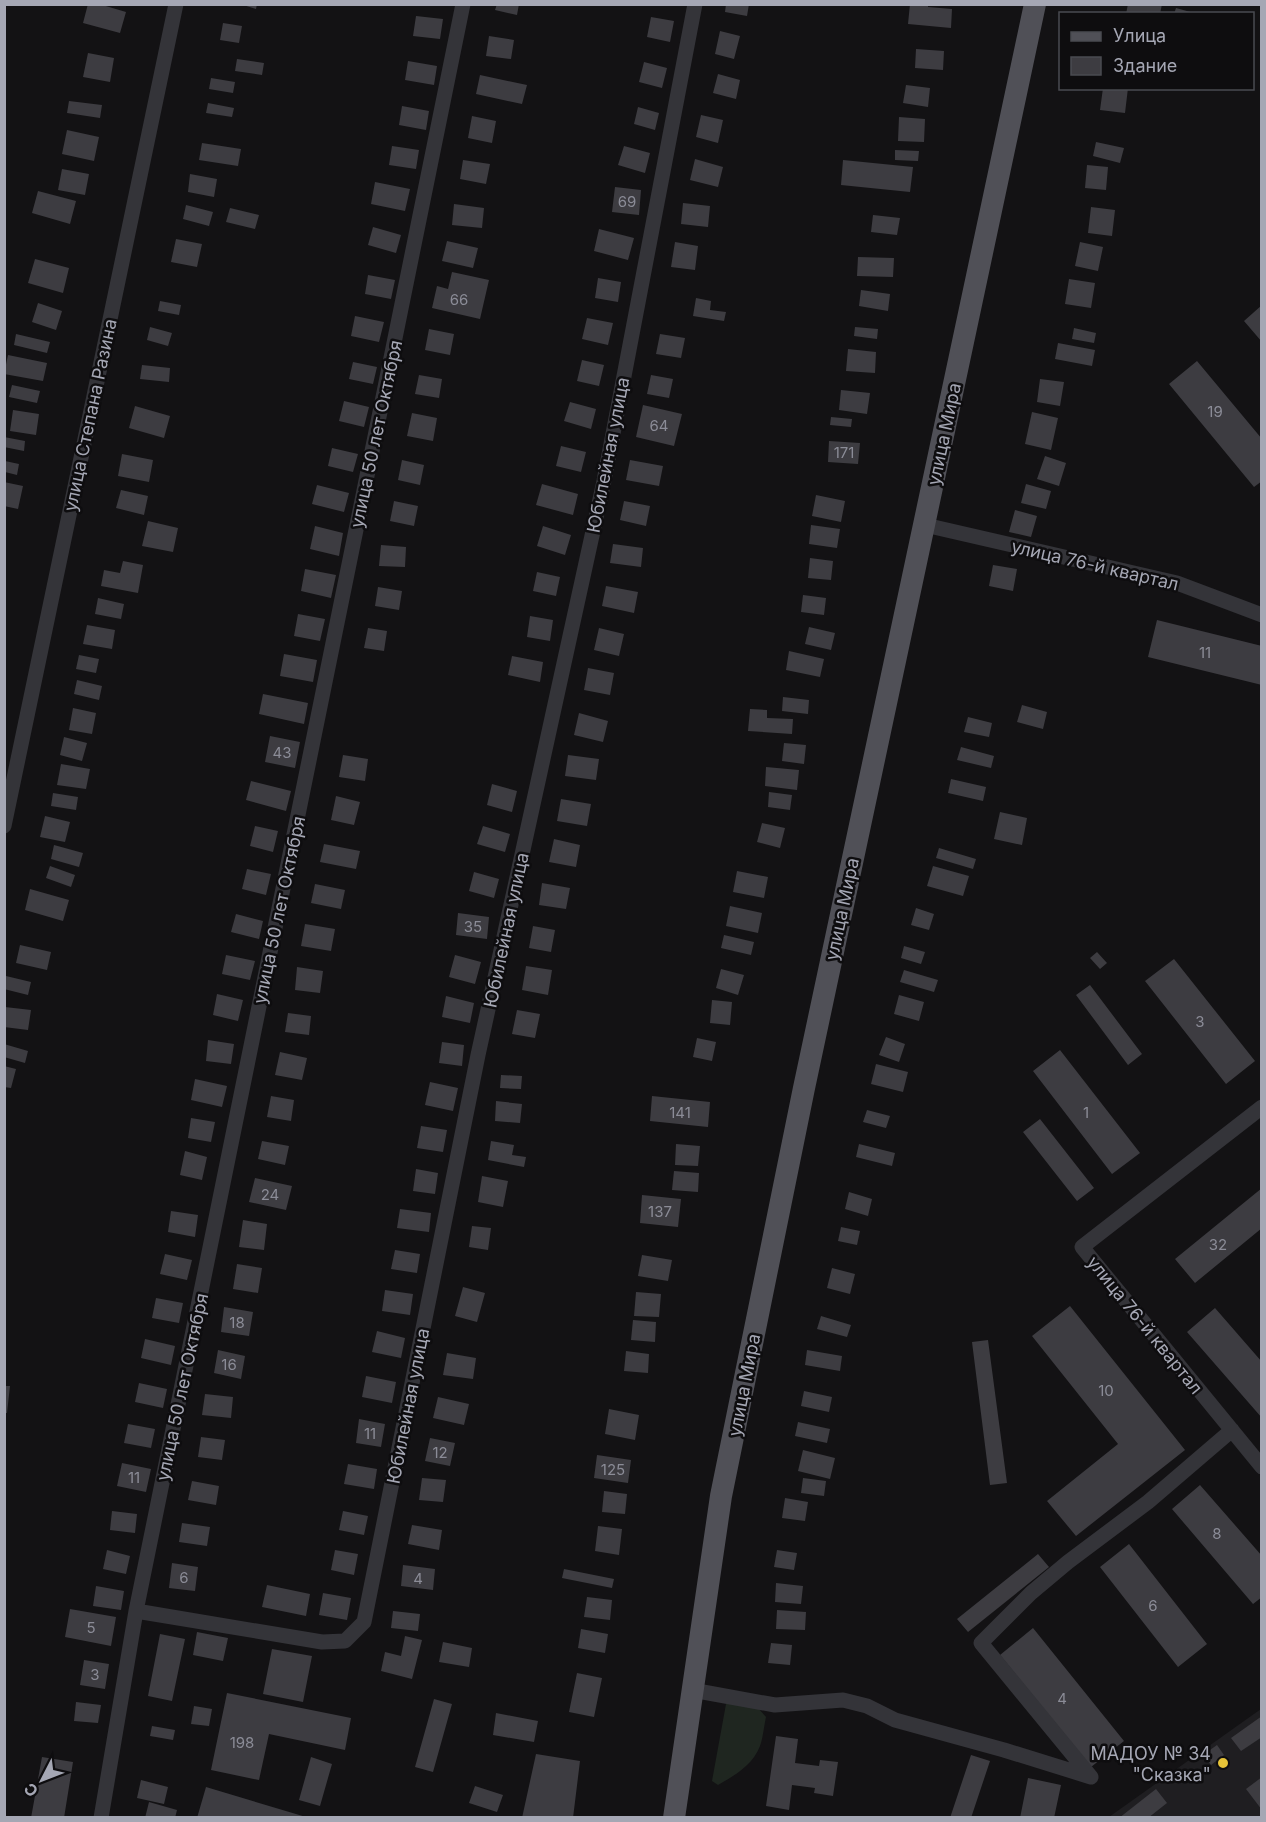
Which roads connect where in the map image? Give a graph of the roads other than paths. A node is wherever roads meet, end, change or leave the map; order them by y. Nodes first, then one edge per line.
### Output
1 (176, 4) edge
2 (463, 4) edge
3 (695, 4) edge
4 (1035, 4) edge
5 (925, 525) junction
6 (1262, 615) edge
7 (4, 826) edge
8 (1262, 1107) edge
9 (1232, 1430) junction
10 (1262, 1467) edge
11 (136, 1611) junction
12 (692, 1690) junction
13 (101, 1818) edge
14 (674, 1818) edge

1 - 7 street, улица Степана Разина
2 - 11 street, улица 50 лет Октября
3 - 11 street, Юбилейная улица
4 - 5 main road, улица Мира
5 - 6 street, улица 76-й квартал
5 - 12 main road, улица Мира
8 - 9 street, улица 76-й квартал
9 - 10 street, улица 76-й квартал
9 - 12 street
11 - 13 street, улица 50 лет Октября
12 - 14 main road, улица Мира

